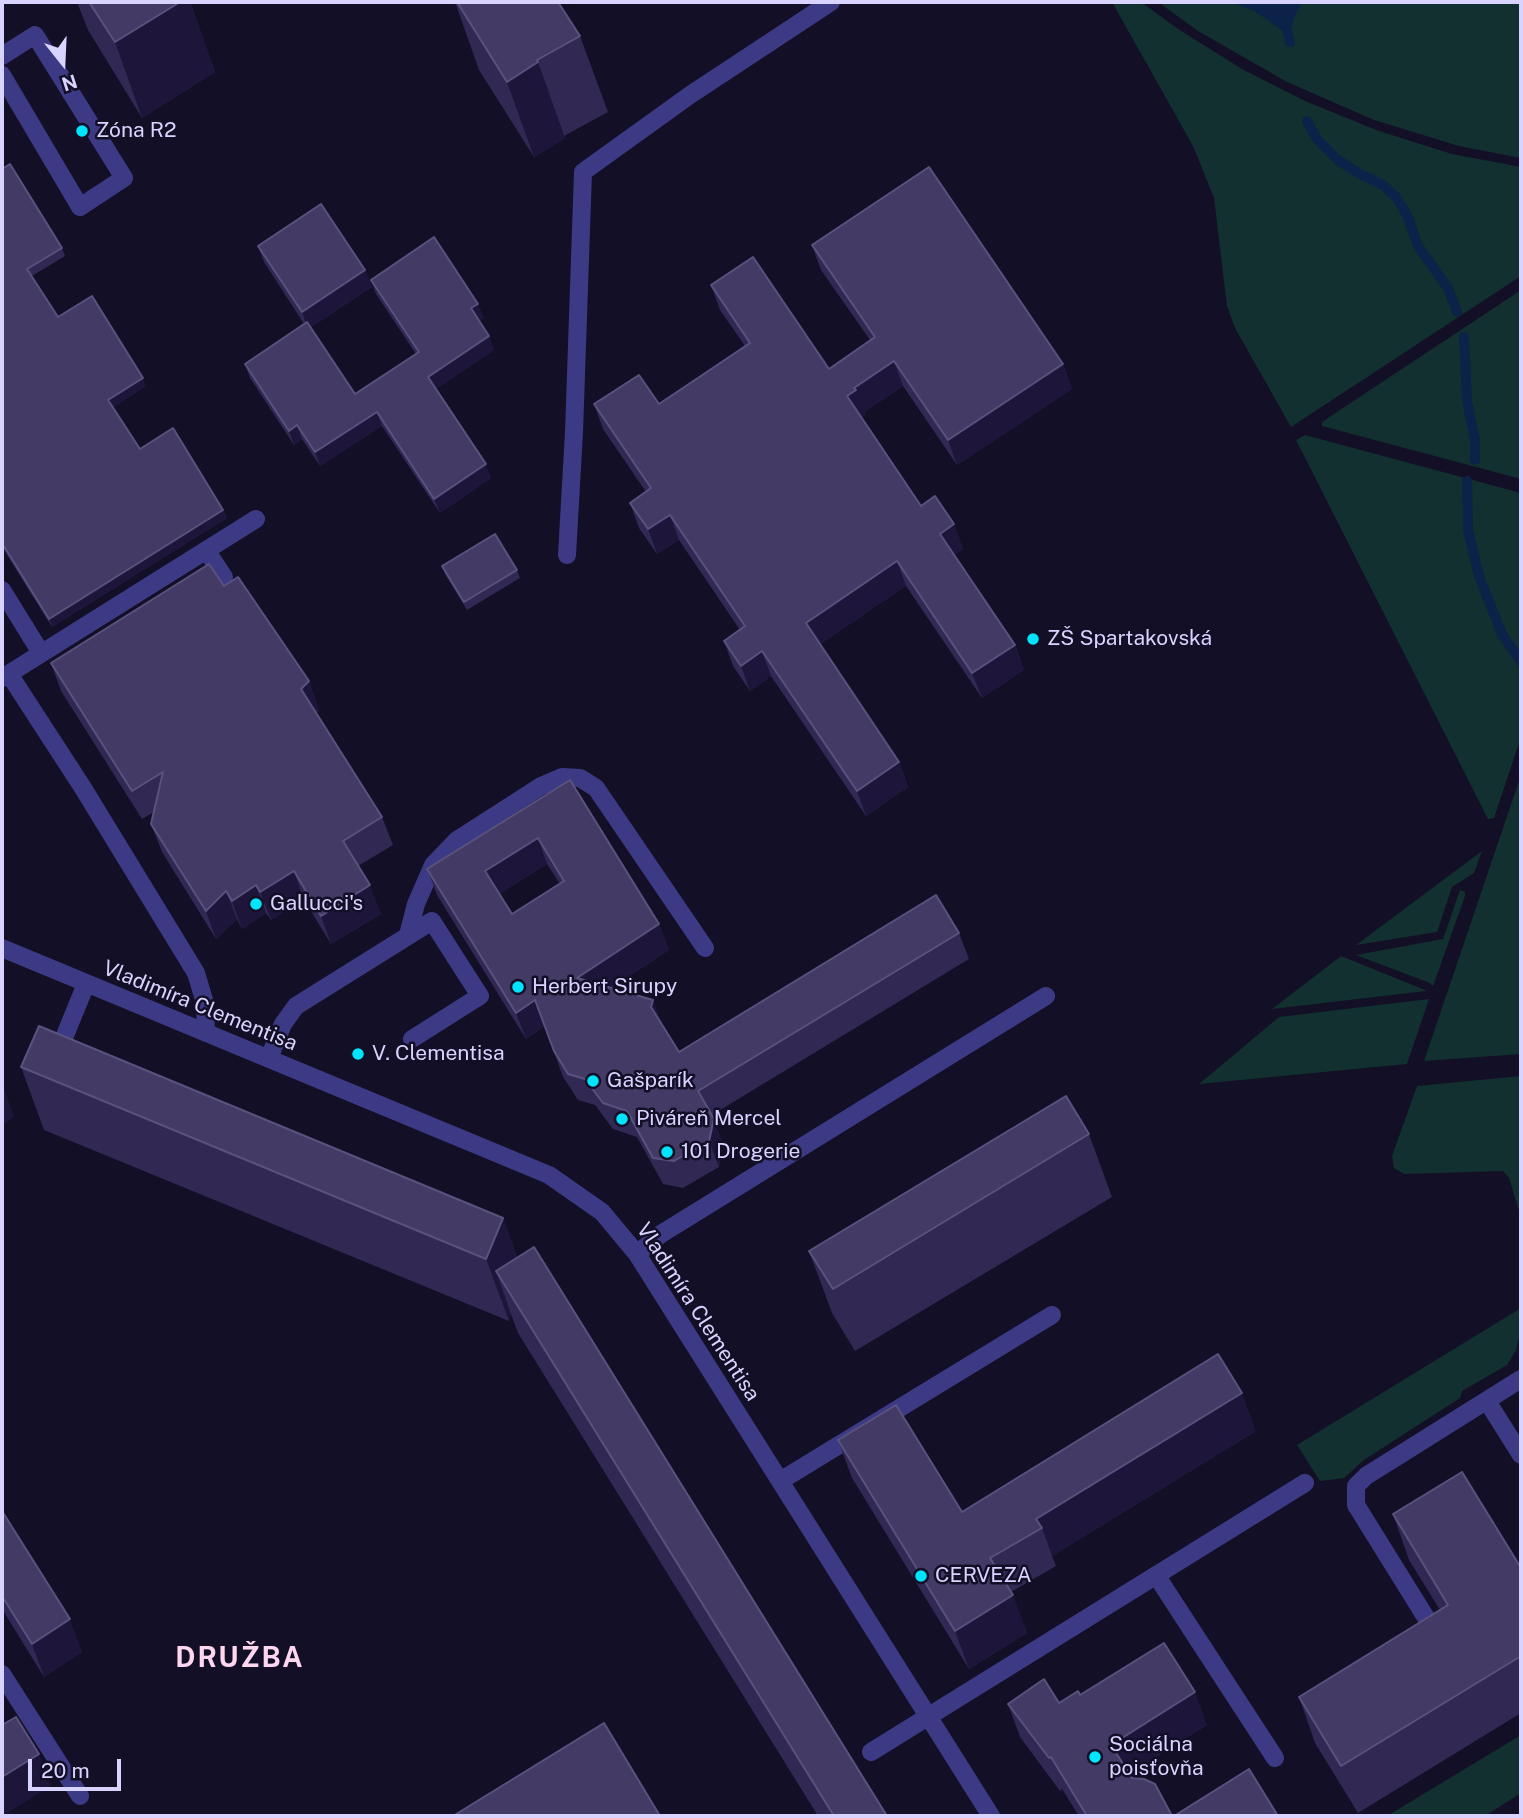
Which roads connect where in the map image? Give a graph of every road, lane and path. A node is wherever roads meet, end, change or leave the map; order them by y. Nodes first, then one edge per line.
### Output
1 (831, 2) edge
2 (2, 56) edge
3 (2, 75) edge
4 (256, 519) dead end
5 (206, 550) junction
6 (567, 555) dead end
7 (224, 577) dead end
8 (2, 590) edge
9 (41, 653) junction
10 (6, 676) edge
11 (408, 935) junction
12 (2, 948) edge
13 (705, 948) dead end
14 (86, 984) junction
15 (1045, 996) dead end
16 (206, 1033) junction
17 (412, 1039) dead end
18 (59, 1050) edge
19 (270, 1058) junction
20 (637, 1254) junction
21 (1052, 1315) dead end
22 (1521, 1380) edge
23 (1487, 1401) junction
24 (1521, 1455) edge
25 (780, 1481) junction
26 (1306, 1483) dead end
27 (1156, 1575) junction
28 (1443, 1645) edge
29 (2, 1674) edge
30 (929, 1717) junction
31 (871, 1752) dead end
32 (1275, 1758) dead end
33 (80, 1796) dead end
34 (991, 1816) edge

1 - 6 street
2 - 3 street
4 - 5 street
5 - 7 street
5 - 9 street
8 - 9 street
9 - 10 street
10 - 16 street
11 - 13 street
11 - 17 street
11 - 19 street
12 - 14 street, Vladimíra Clementisa
14 - 16 street, Vladimíra Clementisa
14 - 18 street
15 - 20 street
16 - 19 street, Vladimíra Clementisa
19 - 20 street, Vladimíra Clementisa
20 - 25 street, Vladimíra Clementisa
21 - 25 street
22 - 23 street
23 - 24 street
23 - 28 street
25 - 30 street, Vladimíra Clementisa
26 - 27 street
27 - 30 street
27 - 32 street
29 - 33 street
30 - 31 street
30 - 34 street, Vladimíra Clementisa

